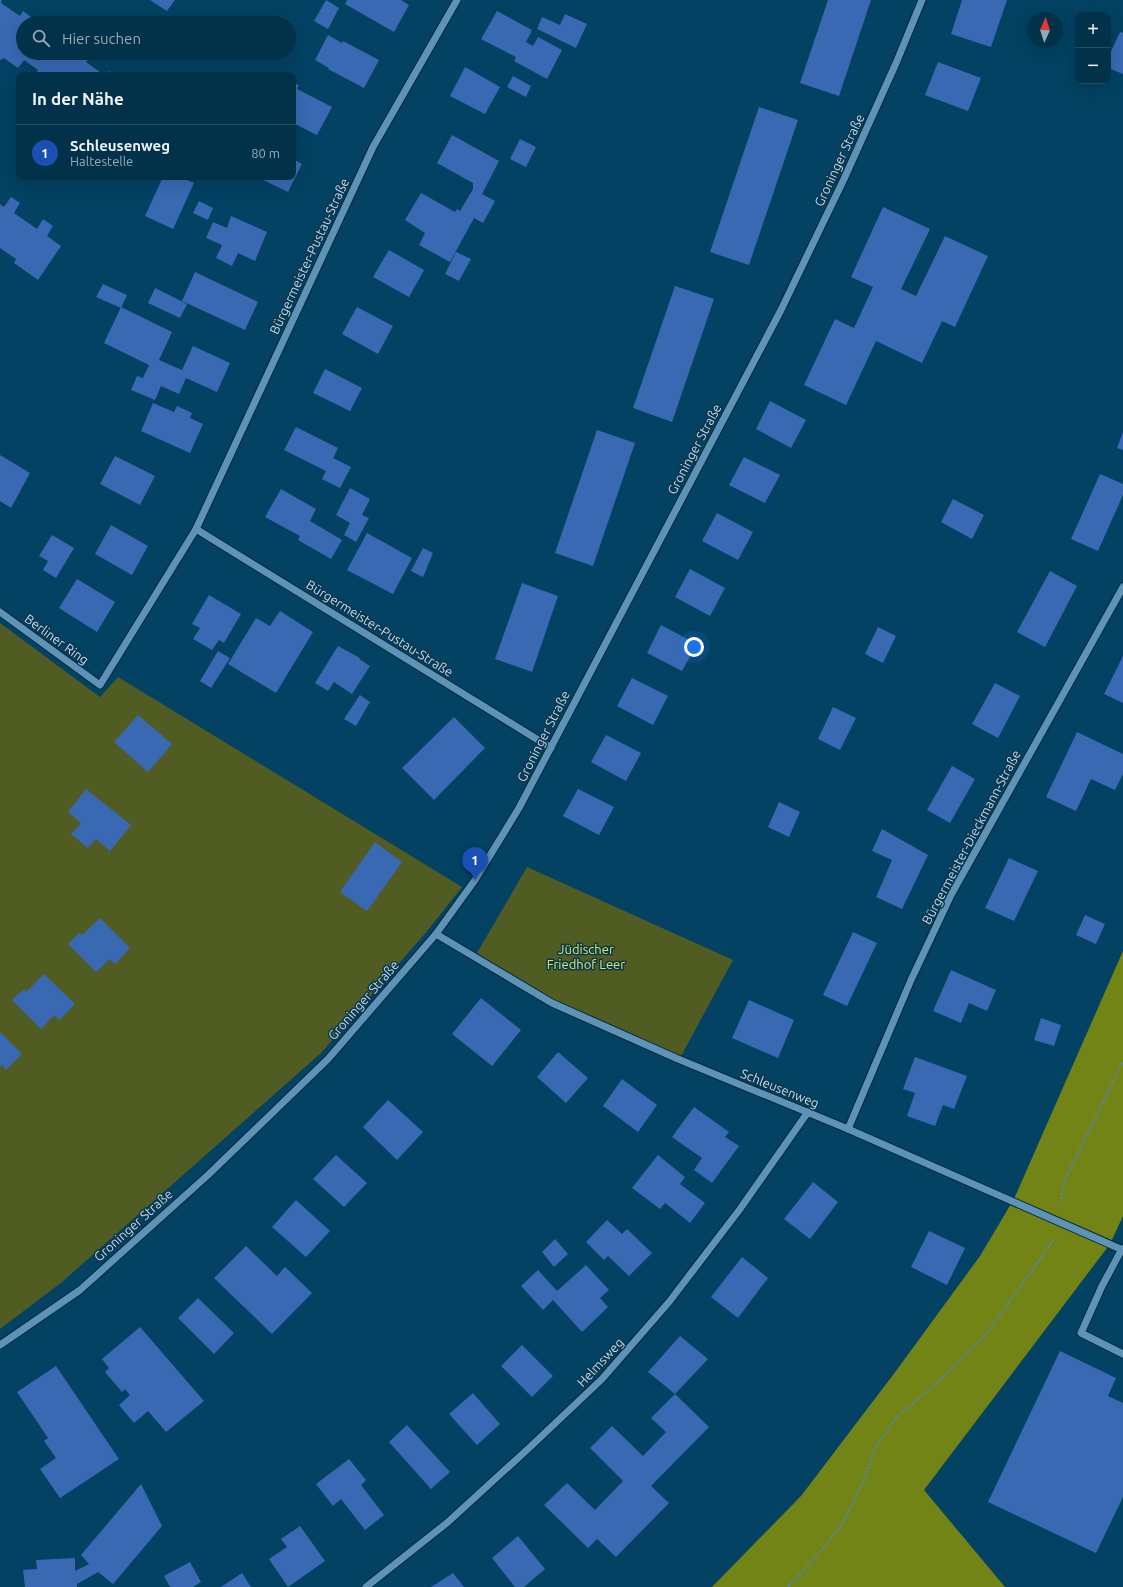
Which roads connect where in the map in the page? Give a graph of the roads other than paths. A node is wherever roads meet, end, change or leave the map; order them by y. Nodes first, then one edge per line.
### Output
1 (457, 0) edge
2 (922, 0) edge
3 (196, 529) junction
4 (1123, 586) edge
5 (0, 612) edge
6 (100, 685) joint
7 (551, 748) junction
8 (436, 934) junction
9 (808, 1112) junction
10 (848, 1129) junction
11 (1122, 1250) edge
12 (0, 1345) edge
13 (1123, 1354) edge
14 (366, 1587) edge

1 - 3 street, Bürgermeister-Pustau-Straße
2 - 7 street, Groninger Straße
3 - 6 street, Bürgermeister-Pustau-Straße
3 - 7 street, Bürgermeister-Pustau-Straße
4 - 10 street, Bürgermeister-Dieckmann-Straße
5 - 6 street, Berliner Ring
7 - 8 street, Groninger Straße
8 - 9 street, Schleusenweg
8 - 12 street, Groninger Straße
9 - 10 street, Schleusenweg
9 - 14 street, Helmsweg
10 - 11 street, Schleusenweg
11 - 13 street

